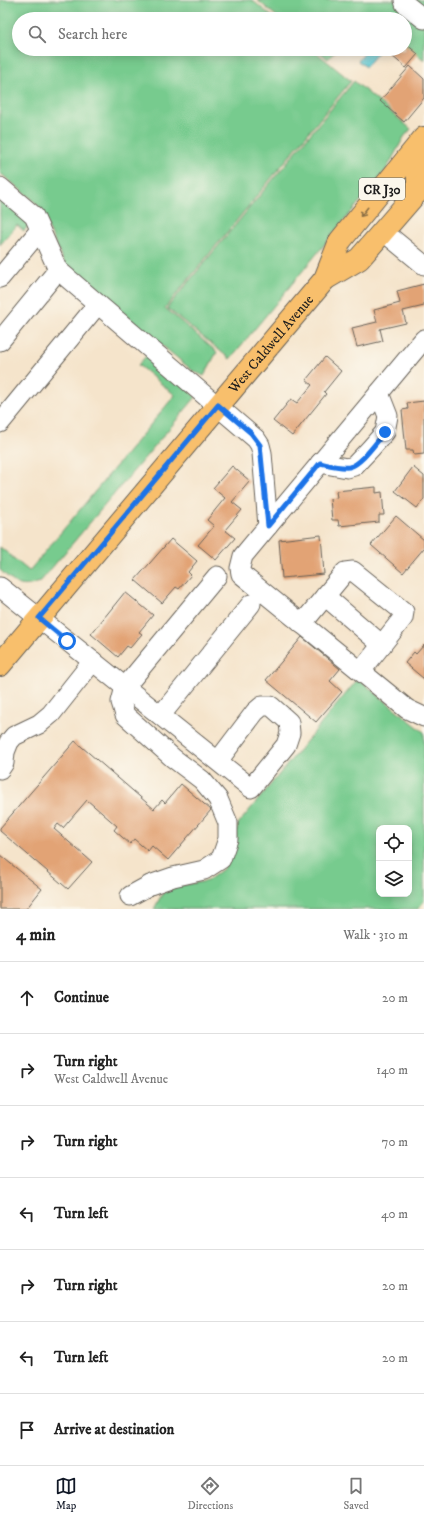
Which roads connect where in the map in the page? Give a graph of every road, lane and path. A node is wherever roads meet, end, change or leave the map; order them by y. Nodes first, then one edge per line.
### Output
1 (404, 0) edge
2 (424, 19) edge
3 (424, 138) edge
4 (424, 164) edge
5 (0, 187) edge
6 (420, 194) edge
7 (40, 230) junction
8 (384, 232) junction
9 (424, 265) edge
10 (58, 270) junction
11 (0, 278) edge
12 (325, 279) junction
13 (98, 304) junction
14 (424, 339) edge
15 (0, 341) edge
16 (379, 393) junction
17 (218, 405) junction
18 (0, 423) edge
19 (320, 463) junction
20 (268, 526) junction
21 (217, 576) dead end
22 (0, 586) edge
23 (325, 596) junction
24 (251, 604) dead end
25 (39, 618) junction
26 (302, 624) junction
27 (382, 645) junction
28 (93, 661) junction
29 (0, 665) edge
30 (361, 671) junction
31 (125, 687) junction
32 (161, 715) junction
33 (424, 717) edge
34 (218, 761) dead end
35 (0, 769) edge
36 (130, 896) dead end

1 - 2 street
3 -> 12 main road, West Caldwell Avenue / CR J30
4 - 6 main road
5 - 7 street
6 - 8 main road, West Caldwell Avenue / CR J30
7 - 10 street
7 - 11 street
8 - 9 street
8 - 12 main road, West Caldwell Avenue / CR J30
10 - 13 street
10 - 15 street
12 - 17 main road, West Caldwell Avenue / CR J30
13 - 17 street
13 - 18 street
14 - 16 street
16 - 19 street
16 - 19 street
17 - 20 street
17 - 25 main road, West Caldwell Avenue / CR J30
19 - 20 street
20 - 26 street
21 - 31 street
22 - 25 street
23 - 26 street
23 - 27 street
23 - 27 street
24 - 32 street
25 - 28 street
25 - 29 main road, West Caldwell Avenue / CR J30
26 - 30 street
27 - 30 street
28 - 31 street
28 - 35 street
30 - 33 street
31 - 32 street
31 - 36 street
32 - 34 street

